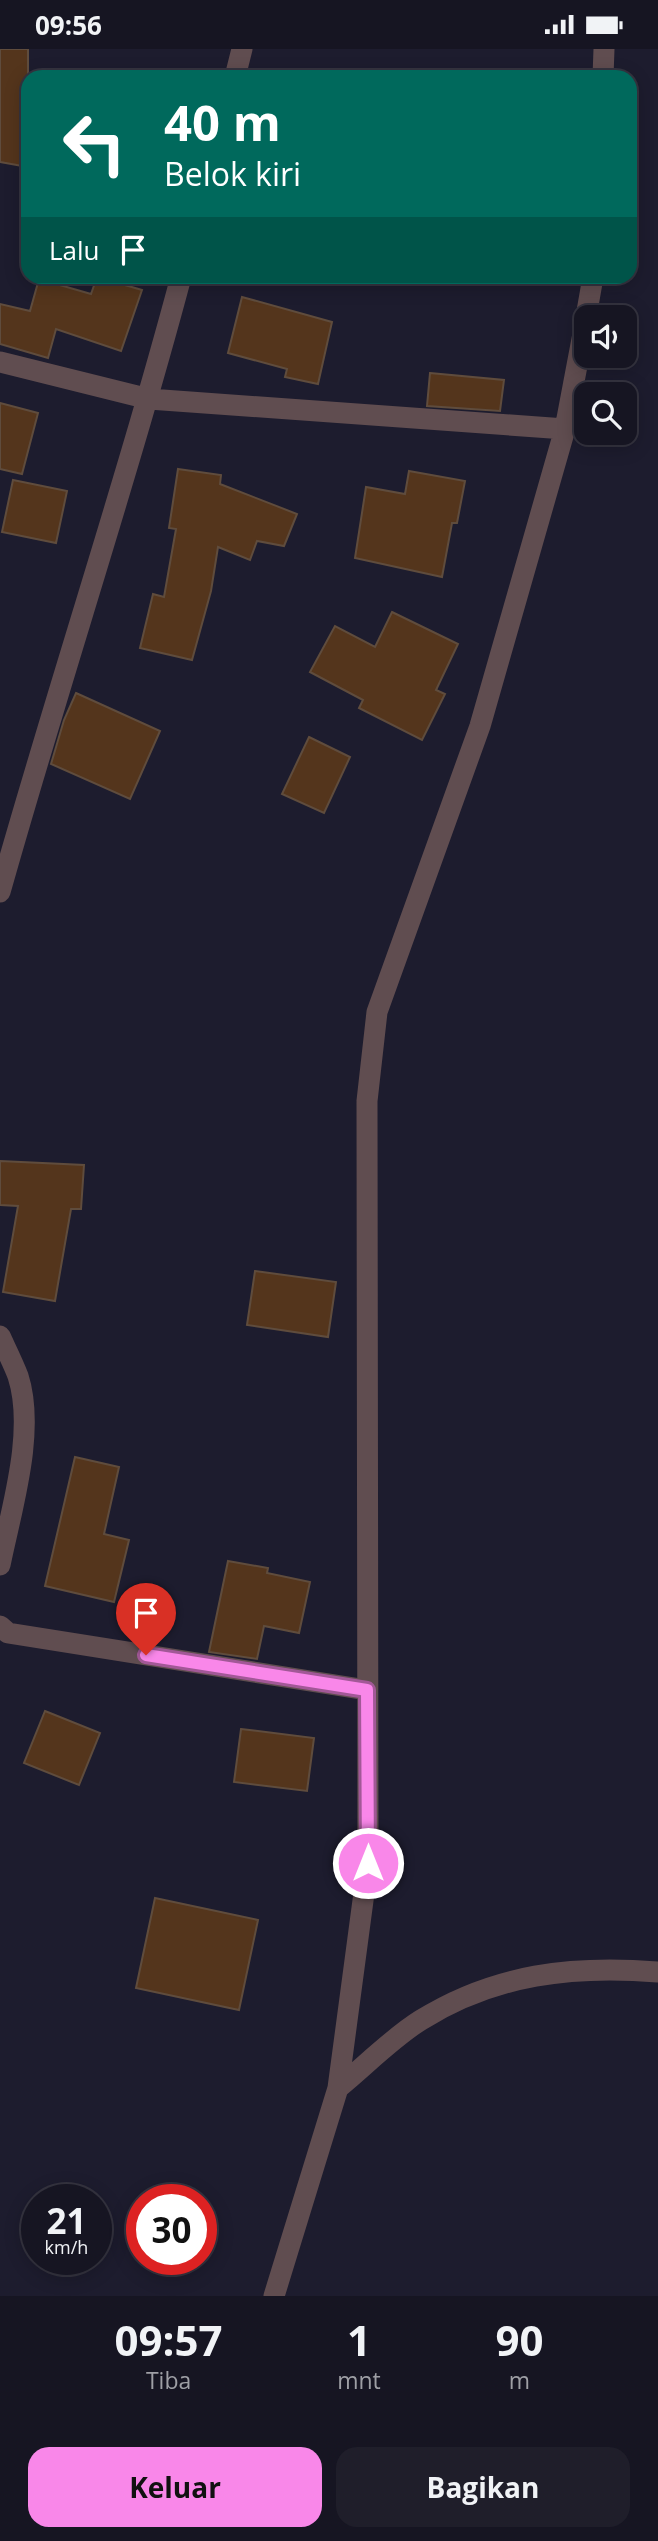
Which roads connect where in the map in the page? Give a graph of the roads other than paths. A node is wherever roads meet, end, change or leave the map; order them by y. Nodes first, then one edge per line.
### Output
1 (242, 49) edge
2 (604, 49) edge
3 (237, 70) edge
4 (603, 70) edge
5 (179, 284) edge
6 (592, 284) edge
7 (588, 305) edge
8 (0, 362) edge
9 (576, 368) edge
10 (149, 399) junction
11 (565, 429) junction
12 (0, 892) edge
13 (0, 1336) edge
14 (0, 1565) edge
15 (0, 1626) edge
16 (367, 1690) junction
17 (658, 1972) edge
18 (338, 2088) junction
19 (274, 2296) edge

1 - 3 street
2 - 4 street
5 - 10 street
6 - 7 street
8 - 10 street
9 - 11 street
10 - 11 street
10 - 12 street
11 - 16 street
13 - 14 street
15 - 16 street
16 - 18 street
17 - 18 street
18 - 19 street

